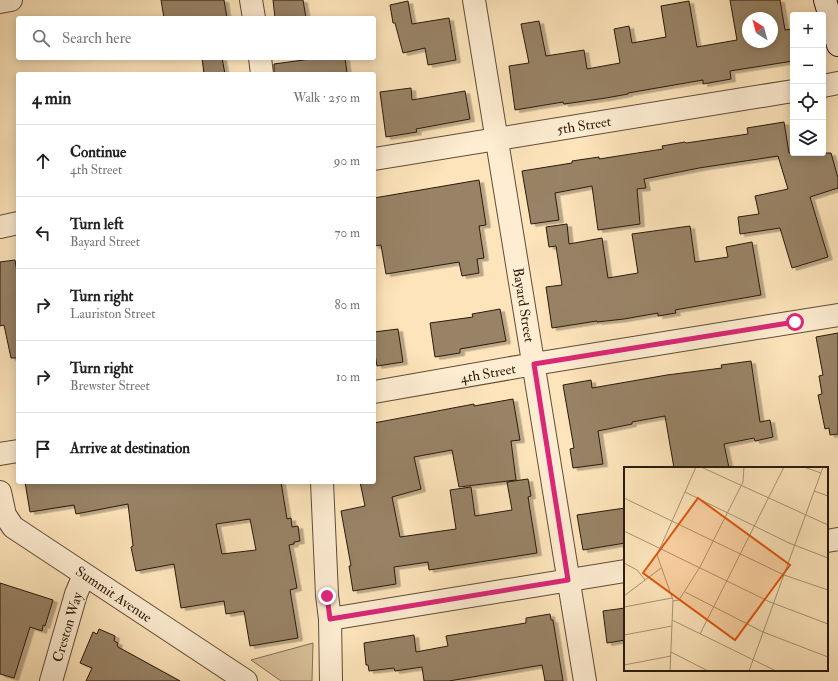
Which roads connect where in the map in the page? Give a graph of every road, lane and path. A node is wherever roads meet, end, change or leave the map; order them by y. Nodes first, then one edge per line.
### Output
1 (11, 0) edge
2 (251, 0) edge
3 (474, 0) edge
4 (825, 0) edge
5 (0, 2) edge
6 (254, 16) edge
7 (838, 46) edge
8 (260, 60) edge
9 (262, 72) edge
10 (838, 83) edge
11 (826, 85) edge
12 (790, 91) edge
13 (496, 139) junction
14 (376, 159) edge
15 (16, 223) edge
16 (0, 227) edge
17 (838, 315) edge
18 (534, 364) junction
19 (376, 392) edge
20 (16, 451) edge
21 (0, 454) edge
22 (322, 484) edge
23 (0, 492) edge
24 (838, 539) edge
25 (828, 540) edge
26 (624, 571) edge
27 (84, 575) junction
28 (568, 580) junction
29 (330, 619) junction
30 (51, 681) edge
31 (246, 681) edge
32 (331, 681) edge
33 (586, 681) edge

1 - 5 street
2 - 6 street
3 - 13 street, Bayard Street
4 - 7 street
8 - 9 street
10 - 11 street
12 - 13 street, 5th Street
13 - 14 street, 5th Street
13 - 18 street, Bayard Street
15 - 16 street
17 - 18 street, 4th Street
18 - 19 street, 4th Street
18 - 28 street, Bayard Street
20 - 21 street
22 - 29 street
23 - 27 street, Summit Avenue
24 - 25 street
26 - 28 street
27 - 30 street, Creston Way
27 - 31 street, Summit Avenue
28 - 29 street
28 - 33 street, Bayard Street
29 - 32 street

